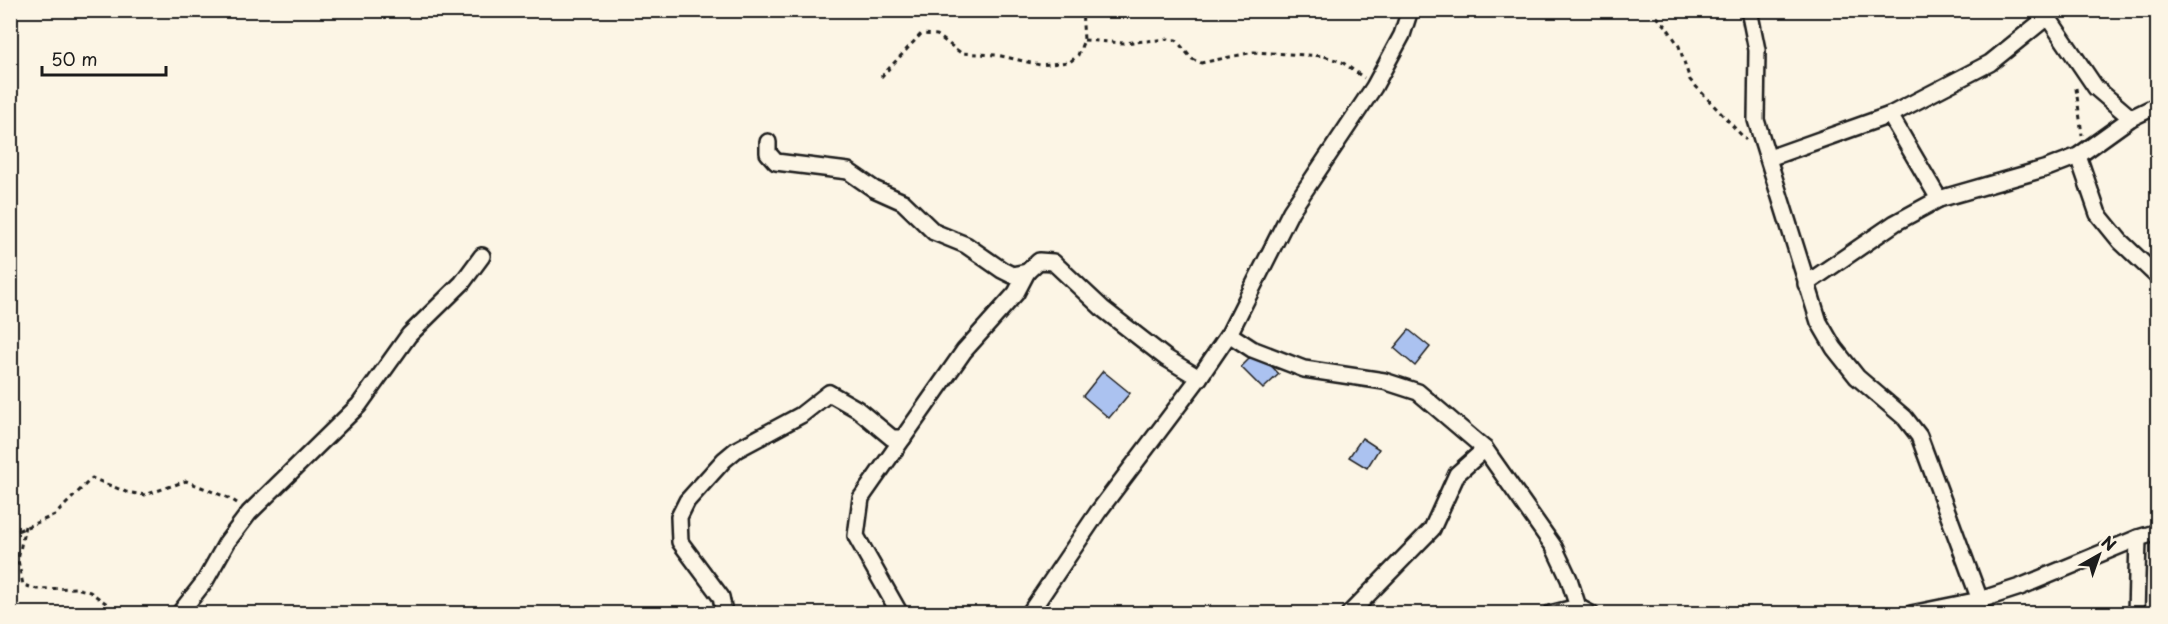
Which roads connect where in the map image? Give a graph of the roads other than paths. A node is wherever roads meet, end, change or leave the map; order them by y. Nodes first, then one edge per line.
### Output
1 (1410, 10) edge
2 (1749, 10) edge
3 (2045, 14) edge
4 (2157, 105) edge
5 (1890, 115) junction
6 (2131, 118) junction
7 (768, 142) dead end
8 (1767, 154) junction
9 (2078, 156) junction
10 (1939, 199) junction
11 (482, 256) dead end
12 (1028, 272) junction
13 (2157, 277) edge
14 (1806, 284) junction
15 (1229, 334) junction
16 (1199, 378) junction
17 (903, 438) junction
18 (1485, 449) junction
19 (2157, 532) edge
20 (2138, 538) junction
21 (1980, 600) junction
22 (1584, 610) edge
23 (179, 614) edge
24 (720, 614) edge
25 (900, 614) edge
26 (1029, 614) edge
27 (1349, 614) edge
28 (1550, 614) edge
29 (1911, 614) edge
30 (2136, 614) edge

1 - 15 street
2 - 8 street
3 - 5 street
3 - 6 street
4 - 6 street
5 - 8 street
5 - 10 street
6 - 9 street
7 - 12 street
8 - 14 street
9 - 10 street
9 - 13 street
10 - 14 street
11 - 23 street
12 - 16 street
12 - 17 street
14 - 21 street
15 - 16 street
15 - 18 street
16 - 26 street
17 - 24 street
17 - 25 street
18 - 22 street
18 - 27 street
19 - 20 street
20 - 21 street
20 - 30 street
21 - 29 street
22 - 28 street

